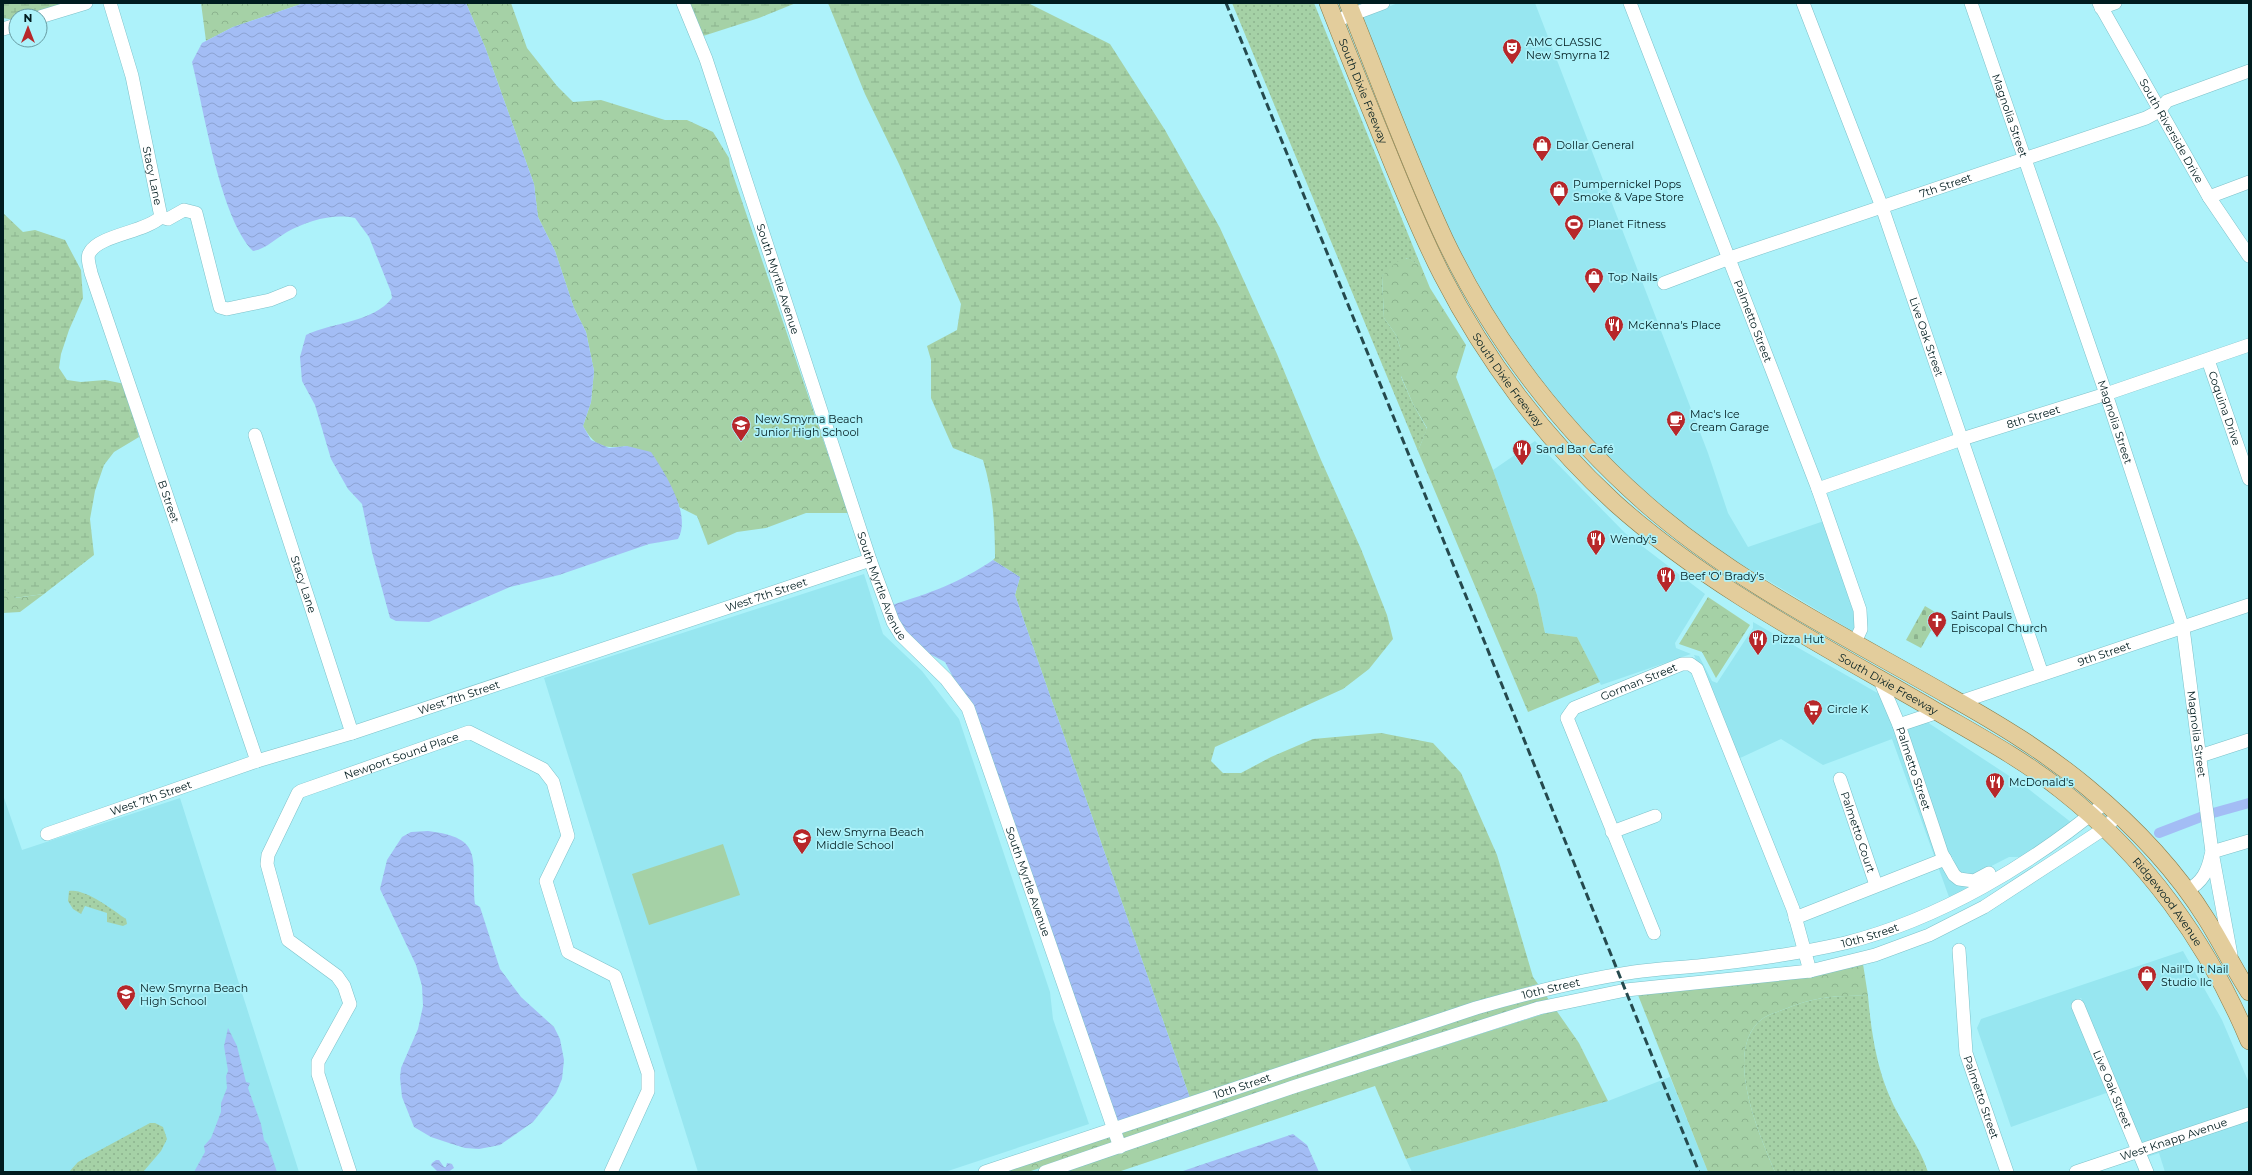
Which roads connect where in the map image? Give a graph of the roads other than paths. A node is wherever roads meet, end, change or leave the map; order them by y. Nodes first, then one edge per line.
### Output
1 (86, 3) edge
2 (110, 3) edge
3 (683, 3) edge
4 (1328, 3) edge
5 (1382, 3) edge
6 (1630, 3) edge
7 (1803, 3) edge
8 (1971, 3) edge
9 (2115, 3) edge
10 (2100, 5) edge
11 (1350, 9) edge
12 (48, 15) edge
13 (1335, 21) junction
14 (2249, 71) edge
15 (2159, 110) junction
16 (2024, 160) junction
17 (1419, 179) junction
18 (2249, 182) edge
19 (1402, 186) junction
20 (2209, 196) junction
21 (1882, 207) junction
22 (161, 217) junction
23 (2249, 256) edge
24 (1730, 258) junction
25 (1664, 282) dead end
26 (290, 292) dead end
27 (1501, 338) junction
28 (2249, 345) edge
29 (1483, 346) junction
30 (2208, 360) junction
31 (2106, 394) junction
32 (255, 435) dead end
33 (1962, 439) junction
34 (2249, 479) edge
35 (1624, 484) junction
36 (1818, 489) junction
37 (1612, 499) junction
38 (1674, 527) junction
39 (1662, 542) junction
40 (870, 560) junction
41 (2249, 605) edge
42 (2183, 628) junction
43 (1812, 640) junction
44 (1855, 642) junction
45 (1884, 658) junction
46 (1847, 660) junction
47 (2042, 674) junction
48 (1879, 678) junction
49 (1960, 702) junction
50 (1938, 712) junction
51 (1899, 725) junction
52 (352, 733) junction
53 (2249, 740) edge
54 (2200, 756) junction
55 (257, 761) junction
56 (1840, 779) dead end
57 (2106, 803) junction
58 (2118, 815) junction
59 (1655, 816) dead end
60 (2090, 816) junction
61 (2105, 828) junction
62 (1612, 832) junction
63 (47, 834) dead end
64 (2141, 837) joint
65 (2249, 841) edge
66 (2127, 850) joint
67 (2212, 852) junction
68 (1945, 859) junction
69 (2024, 862) junction
70 (1876, 885) junction
71 (2187, 890) junction
72 (1795, 918) junction
73 (1654, 933) dead end
74 (1959, 950) dead end
75 (1804, 951) junction
76 (1664, 969) junction
77 (1810, 971) junction
78 (2241, 973) edge
79 (1577, 982) junction
80 (1666, 986) junction
81 (2249, 992) edge
82 (1583, 998) junction
83 (2078, 1006) dead end
84 (2249, 1041) edge
85 (2249, 1114) edge
86 (1114, 1129) junction
87 (1120, 1146) junction
88 (2139, 1152) junction
89 (350, 1172) edge
90 (611, 1172) edge
91 (985, 1172) edge
92 (1044, 1172) edge
93 (2007, 1172) edge
94 (2076, 1172) edge
95 (2147, 1172) edge

1 - 12 street
2 - 22 street, Stacy Lane
3 - 40 street, South Myrtle Avenue
4 - 13 main road, South Dixie Freeway
5 - 11 street
6 - 24 street, Palmetto Street
7 - 21 street, Live Oak Street
8 - 16 street, Magnolia Street
9 - 10 street
10 - 15 street, South Riverside Drive
11 - 13 street
11 - 17 main road, South Dixie Freeway
13 - 19 main road, South Dixie Freeway
14 - 15 street, 7th Street
15 - 16 street, 7th Street
15 - 20 street, South Riverside Drive
16 - 21 street, 7th Street
16 - 31 street, Magnolia Street
17 - 19 street
17 - 27 main road, South Dixie Freeway
18 - 20 street
19 - 29 main road, South Dixie Freeway
20 - 23 street, South Riverside Drive
21 - 24 street, 7th Street
21 - 33 street, Live Oak Street
22 - 26 street, Stacy Lane
22 - 55 street, B Street
24 - 25 street, 7th Street
24 - 36 street, Palmetto Street
27 - 29 street
27 - 35 main road, South Dixie Freeway
28 - 30 street, 8th Street
29 - 37 main road, South Dixie Freeway
30 - 31 street, 8th Street
30 - 34 street, Coquina Drive
31 - 33 street, 8th Street
31 - 42 street, Magnolia Street
32 - 52 street, Stacy Lane
33 - 36 street, 8th Street
33 - 47 street, Live Oak Street
35 - 37 street
35 - 38 main road, South Dixie Freeway
36 - 44 street, Palmetto Street
37 - 39 main road, South Dixie Freeway
38 - 39 street
38 - 44 main road, South Dixie Freeway
39 - 43 main road, South Dixie Freeway
40 - 52 street, West 7th Street
40 - 86 street, South Myrtle Avenue
41 - 42 street, 9th Street
42 - 47 street, 9th Street
42 - 54 street, Magnolia Street
43 - 44 main road
43 - 46 main road, South Dixie Freeway
44 - 45 main road, South Dixie Freeway
45 - 46 main road
45 - 49 main road, South Dixie Freeway
46 - 48 main road, South Dixie Freeway
47 - 49 street, 9th Street
48 - 50 main road, South Dixie Freeway
48 - 51 street, Palmetto Street
49 - 57 main road, South Dixie Freeway
50 - 51 street
50 - 60 main road, South Dixie Freeway
51 - 68 street, Palmetto Street
52 - 55 street, West 7th Street
53 - 54 street
54 - 67 street, Magnolia Street
55 - 63 street, West 7th Street
56 - 70 street, Palmetto Court
57 - 58 main road, South Dixie Freeway
57 - 60 street, 10th Street
58 - 61 street, 10th Street
58 - 64 main road, South Dixie Freeway
59 - 62 street
60 - 61 main road, South Dixie Freeway
60 - 69 street, 10th Street
61 - 66 main road, South Dixie Freeway
61 - 77 street, 10th Street
62 - 72 street, Gorman Street
62 - 73 street, Gorman Street
64 - 71 main road, Ridgewood Avenue
65 - 67 street
66 - 84 main road, Ridgewood Avenue
67 - 71 street, Magnolia Street
67 - 78 street, Magnolia Street
68 - 69 street, Palmetto Street
68 - 70 street
69 - 75 street, 10th Street
70 - 72 street
71 - 78 main road, Ridgewood Avenue
72 - 75 street, Gorman Street
74 - 93 street, Palmetto Street
75 - 76 street, 10th Street
75 - 77 street, Gorman Street
76 - 79 street, 10th Street
76 - 80 street
77 - 80 street, 10th Street
78 - 81 main road, Ridgewood Avenue
79 - 82 street
79 - 86 street, 10th Street
80 - 82 street, 10th Street
82 - 87 street, 10th Street
83 - 88 street, Live Oak Street
85 - 88 street, West Knapp Avenue
86 - 87 street, South Myrtle Avenue
86 - 91 street, 10th Street
87 - 92 street, 10th Street
88 - 94 street, West Knapp Avenue
88 - 95 street, Live Oak Street
89 - 90 street, Newport Sound Place

